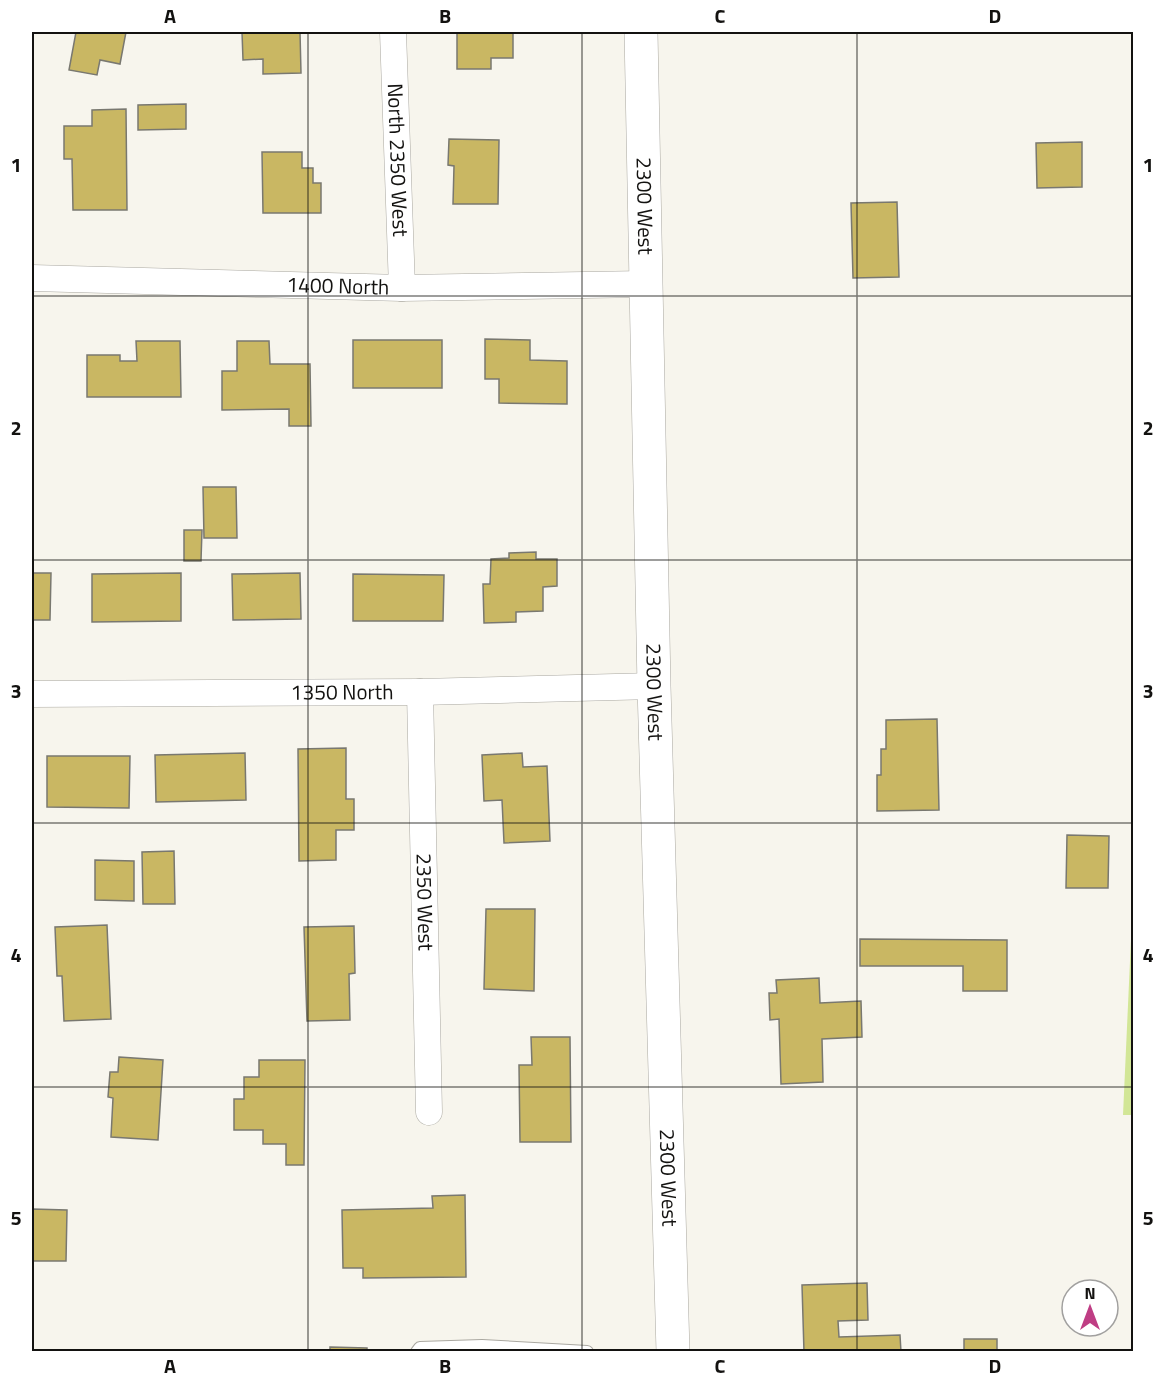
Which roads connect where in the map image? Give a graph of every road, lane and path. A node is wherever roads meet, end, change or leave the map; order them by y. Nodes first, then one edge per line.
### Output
1 (393, 32) edge
2 (641, 32) edge
3 (32, 278) edge
4 (645, 284) junction
5 (402, 288) junction
6 (654, 686) junction
7 (420, 692) junction
8 (32, 694) edge
9 (429, 1112) dead end
10 (417, 1352) edge
11 (586, 1352) edge
12 (674, 1352) edge

1 - 5 street, North 2350 West
2 - 4 main road, 2300 West
3 - 5 street, 1400 North
4 - 5 street, 1400 North
4 - 6 main road, 2300 West
6 - 7 street, 1350 North
6 - 12 main road, 2300 West
7 - 8 street, 1350 North
7 - 9 street, 2350 West
10 - 11 lane

